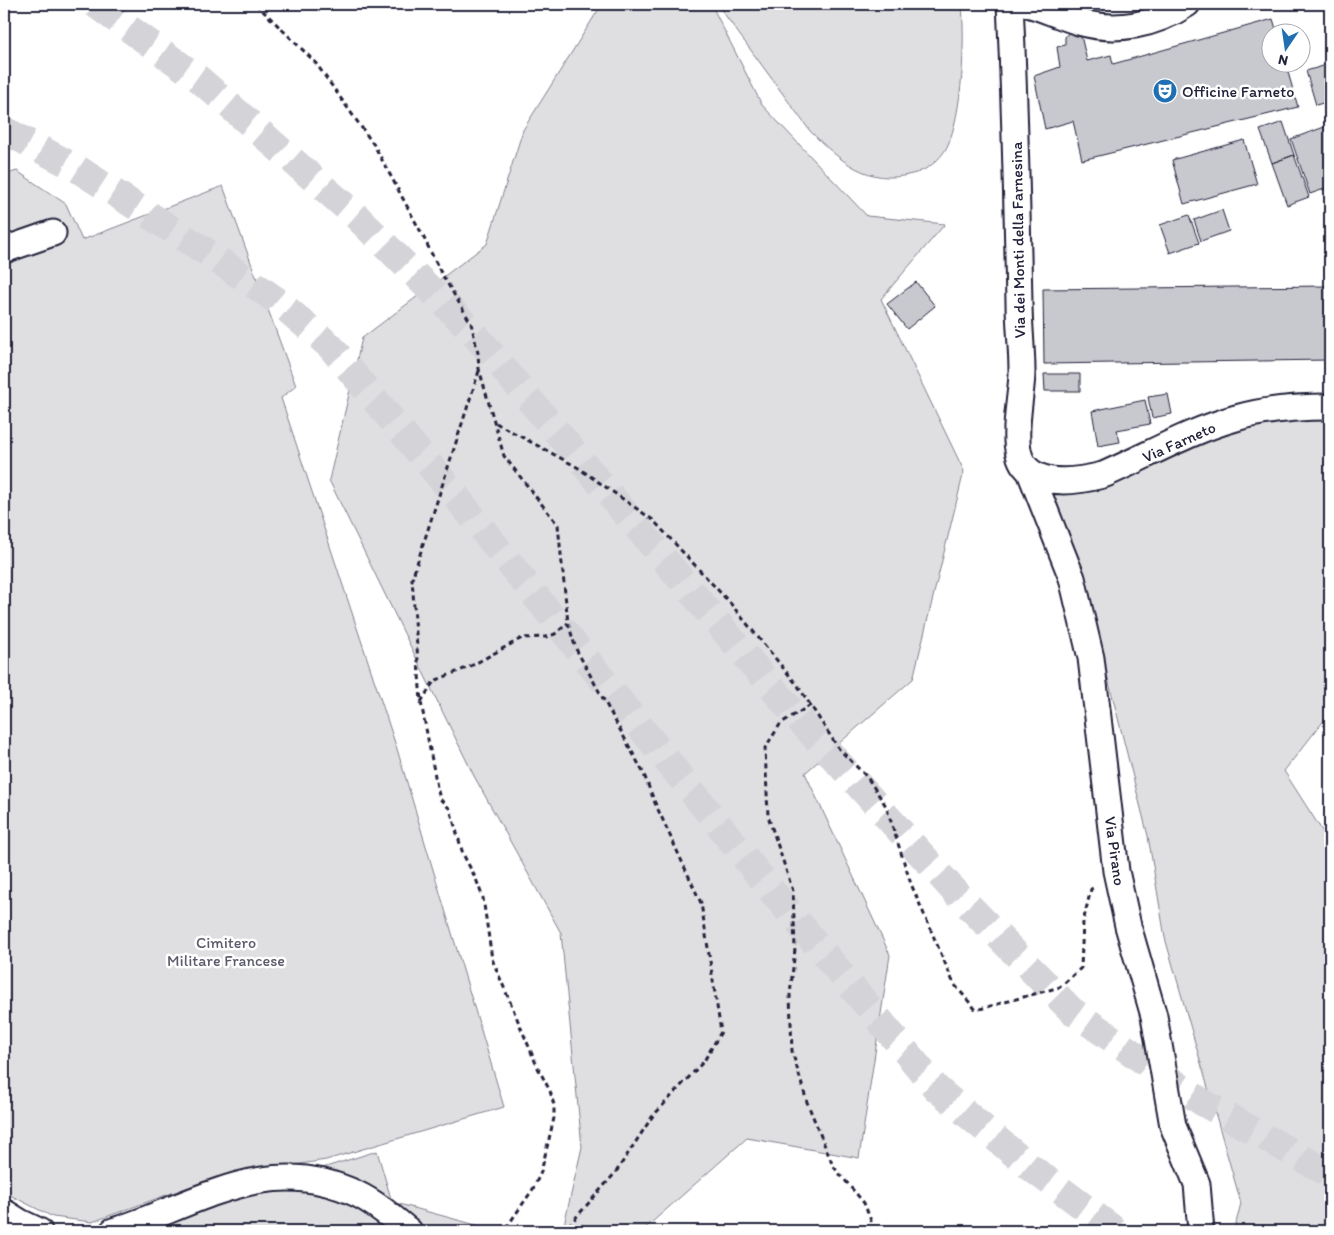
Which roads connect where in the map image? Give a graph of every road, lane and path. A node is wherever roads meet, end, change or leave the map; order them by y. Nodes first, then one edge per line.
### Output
1 (256, 4) edge
2 (1010, 4) edge
3 (1028, 4) edge
4 (1187, 4) edge
5 (53, 233) dead end
6 (4, 250) edge
7 (479, 370) junction
8 (1330, 407) edge
9 (496, 423) junction
10 (1030, 472) junction
11 (568, 623) junction
12 (421, 702) junction
13 (811, 705) junction
14 (1116, 871) junction
15 (4, 1212) edge
16 (39, 1231) edge
17 (114, 1231) edge
18 (409, 1231) edge
19 (504, 1231) edge
20 (564, 1231) edge
21 (875, 1231) edge
22 (1201, 1231) edge

1 - 7 path
2 - 10 street, Via dei Monti della Farnesina
3 - 4 street
5 - 6 street
7 - 9 path
7 - 12 path
8 - 10 street, Via Farneto
9 - 11 path
9 - 13 path
10 - 14 street, Via Pirano
11 - 12 path
11 - 20 path
12 - 19 path
13 - 14 path
13 - 21 path
14 - 22 street, Via Pirano
15 - 16 street
17 - 18 street

